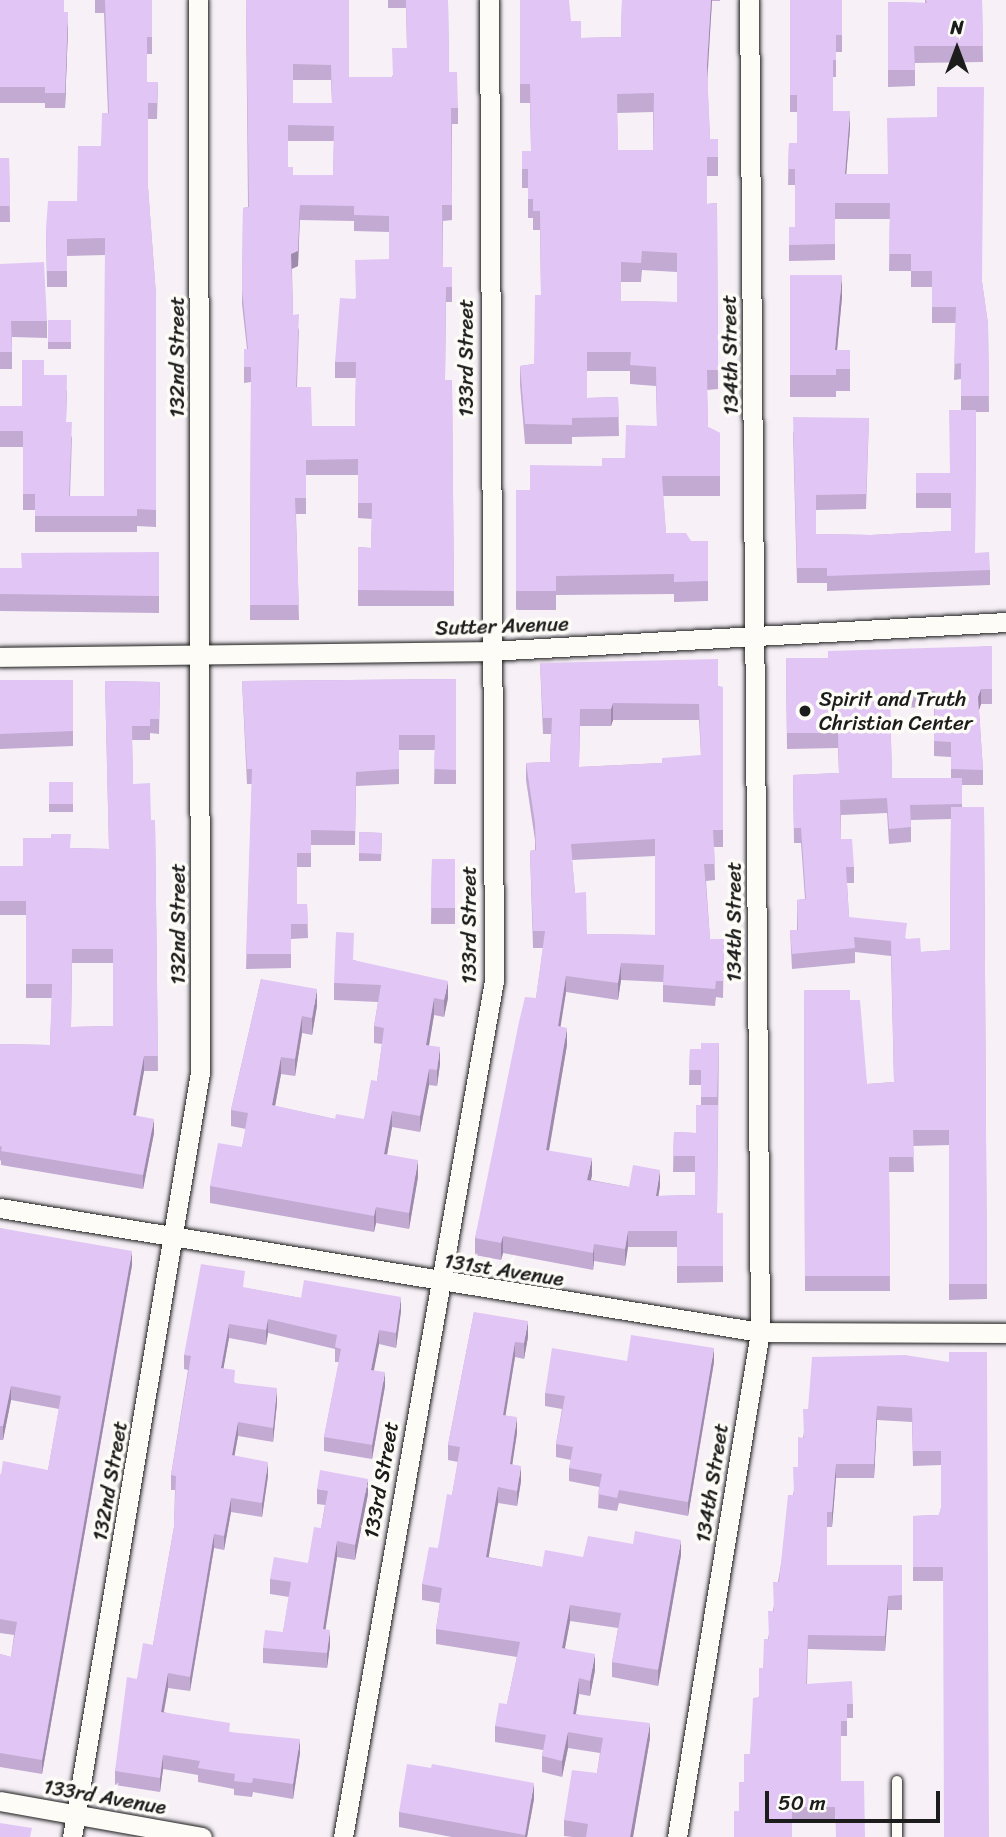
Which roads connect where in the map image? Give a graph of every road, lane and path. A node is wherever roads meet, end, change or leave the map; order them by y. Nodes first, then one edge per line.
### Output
1 (198, 0) edge
2 (489, 0) edge
3 (749, 0) edge
4 (1006, 622) edge
5 (756, 635) junction
6 (489, 651) junction
7 (0, 657) edge
8 (201, 657) junction
9 (0, 1208) edge
10 (175, 1238) junction
11 (438, 1283) junction
12 (760, 1332) junction
13 (1006, 1333) edge
14 (897, 1781) dead end
15 (0, 1801) edge
16 (76, 1815) junction
17 (72, 1837) edge
18 (202, 1837) edge
19 (343, 1837) edge
20 (677, 1837) edge
21 (897, 1837) edge

1 - 8 street, 132nd Street
2 - 6 street, 133rd Street
3 - 5 street, 134th Street
4 - 5 street, Sutter Avenue
5 - 6 street, Sutter Avenue
5 - 12 street, 134th Street
6 - 8 street, Sutter Avenue
6 - 11 street, 133rd Street
7 - 8 street, Sutter Avenue
8 - 10 street, 132nd Street
9 - 10 street, 131st Avenue
10 - 11 street, 131st Avenue
10 - 16 street, 132nd Street
11 - 12 street, 131st Avenue
11 - 19 street, 133rd Street
12 - 13 street, 131st Avenue
12 - 20 street, 134th Street
14 - 21 lane
15 - 16 street, 133rd Avenue
16 - 17 street, 132nd Street
16 - 18 street, 133rd Avenue

